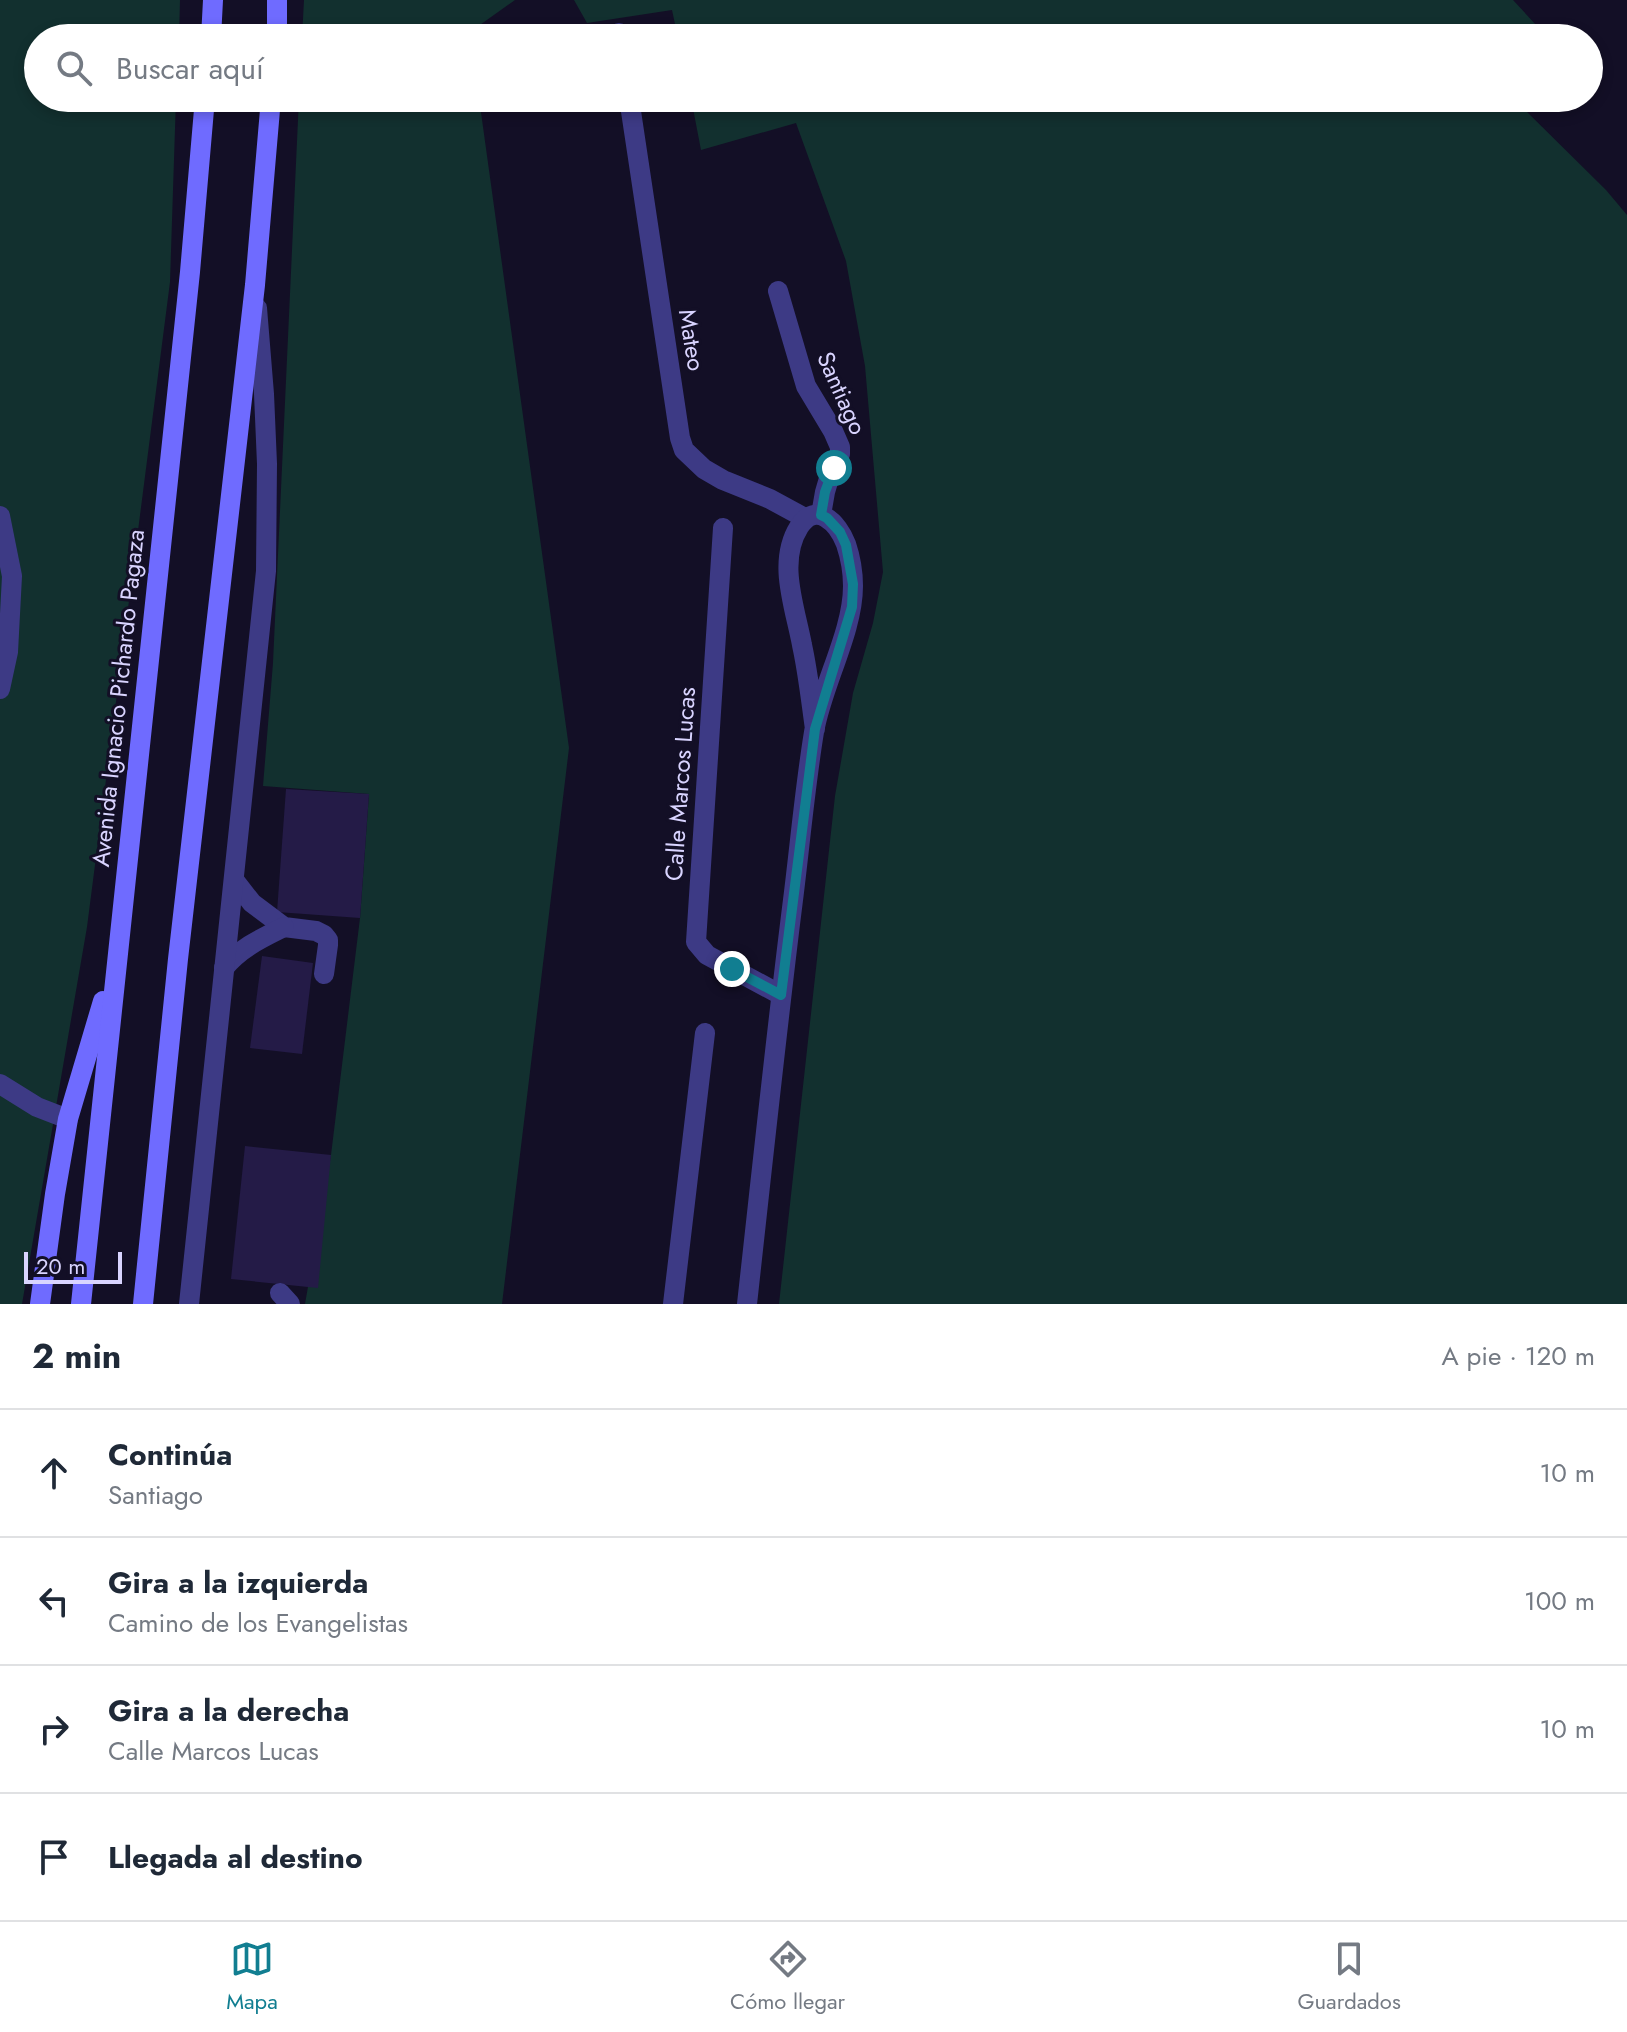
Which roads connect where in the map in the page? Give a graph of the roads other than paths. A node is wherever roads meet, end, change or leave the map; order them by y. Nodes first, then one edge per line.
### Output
1 (213, 0) edge
2 (277, 0) edge
3 (212, 24) edge
4 (277, 24) edge
5 (204, 112) edge
6 (270, 112) edge
7 (631, 112) edge
8 (255, 285) junction
9 (778, 291) dead end
10 (0, 516) edge
11 (813, 517) junction
12 (723, 528) dead end
13 (0, 689) edge
14 (815, 729) junction
15 (234, 880) junction
16 (284, 927) junction
17 (117, 955) junction
18 (224, 968) junction
19 (324, 974) dead end
20 (781, 995) junction
21 (705, 1033) dead end
22 (0, 1084) edge
23 (68, 1119) junction
24 (40, 1304) edge
25 (81, 1304) edge
26 (143, 1304) edge
27 (189, 1304) edge
28 (673, 1304) edge
29 (747, 1304) edge

1 - 3 main road
2 - 4 main road
5 - 17 main road, Avenida Ignacio Pichardo Pagaza
6 - 8 main road
7 - 11 street, Mateo
8 - 15 street
8 - 26 main road
9 - 11 street, Santiago
10 - 13 street
11 - 14 street, Santiago
11 - 14 street
12 - 20 street, Calle Marcos Lucas
14 - 20 street
15 - 16 street
15 - 18 street
16 - 18 street
16 - 19 street
17 - 23 main road
17 - 25 main road, Avenida Ignacio Pichardo Pagaza
18 - 27 street
20 - 29 street
21 - 28 street
22 - 23 street
23 - 24 main road

